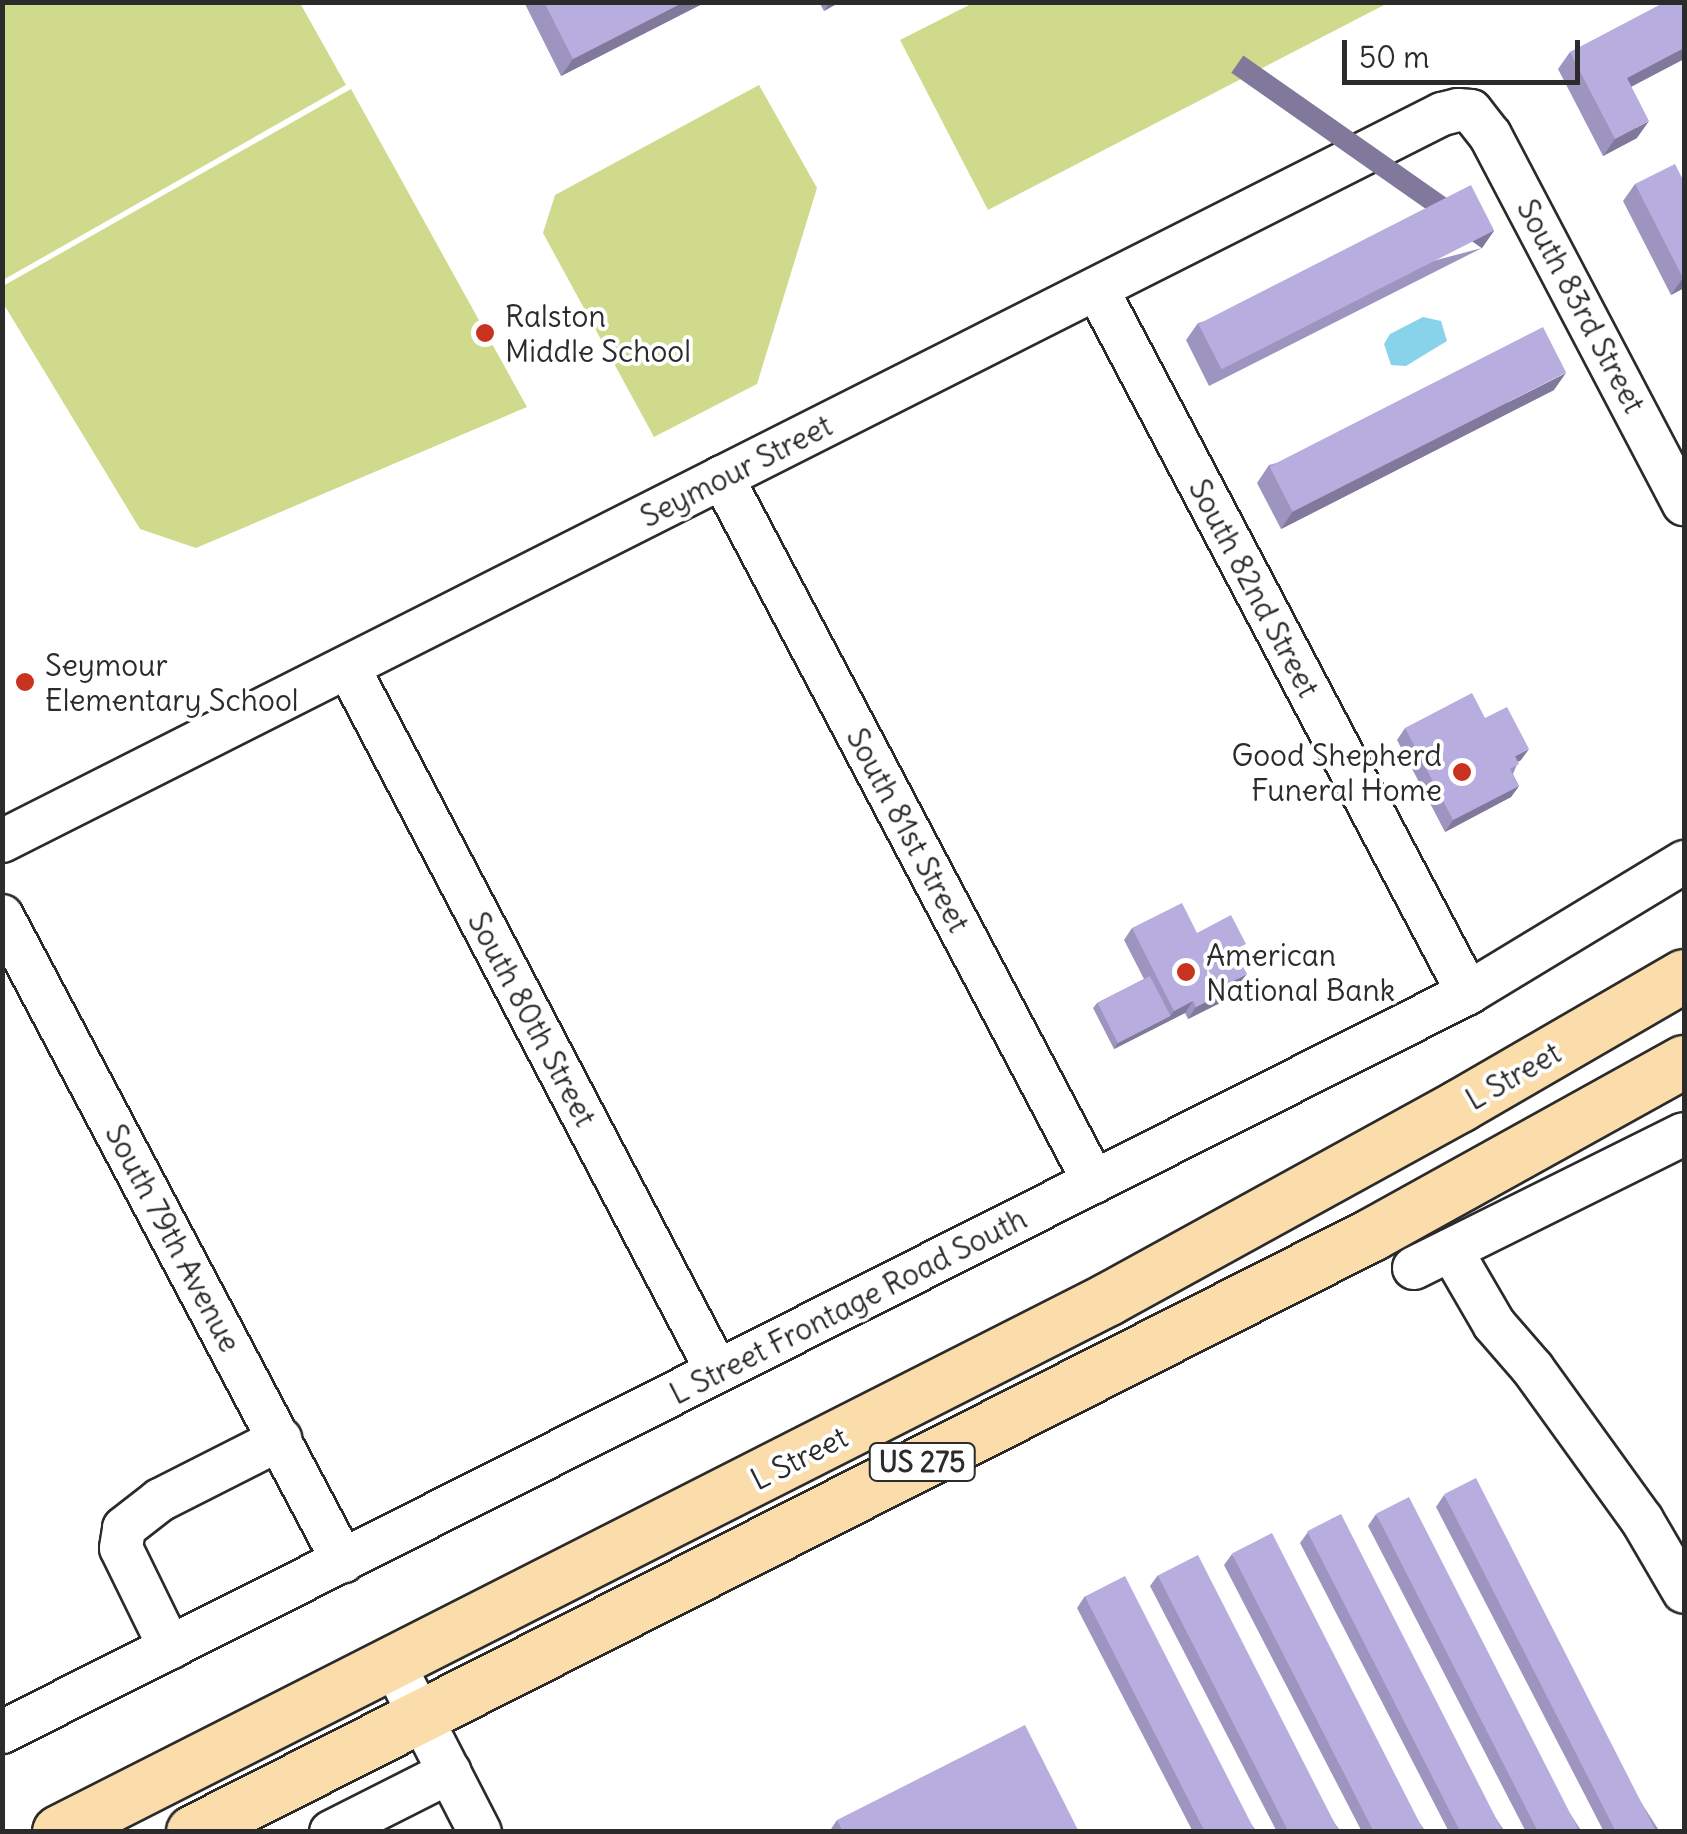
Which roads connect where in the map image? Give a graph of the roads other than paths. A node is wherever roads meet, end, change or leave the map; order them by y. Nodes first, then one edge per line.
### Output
1 (1471, 111) joint
2 (1097, 289) junction
3 (722, 478) junction
4 (1684, 504) edge
5 (348, 667) junction
6 (2, 841) edge
7 (1684, 862) edge
8 (2, 916) edge
9 (1684, 976) edge
10 (1468, 993) junction
11 (1684, 1062) edge
12 (1684, 1134) edge
13 (1094, 1182) junction
14 (717, 1371) junction
15 (280, 1439) junction
16 (343, 1561) junction
17 (1684, 1592) edge
18 (170, 1648) junction
19 (394, 1663) junction
20 (421, 1716) junction
21 (2, 1732) edge
22 (450, 1772) junction
23 (59, 1832) edge
24 (193, 1832) edge
25 (331, 1832) edge
26 (480, 1832) edge

1 - 2 street, Seymour Street
1 - 4 street, South 83rd Street
2 - 3 street, Seymour Street
2 - 10 street, South 82nd Street
3 - 5 street, Seymour Street
3 - 13 street, South 81st Street
5 - 6 street, Seymour Street
5 - 14 street, South 80th Street
7 - 10 street, L Street Frontage Road South
8 - 15 street, South 79th Avenue
9 - 19 main road, L Street / US 275
10 - 13 street, L Street Frontage Road South
11 - 20 main road, L Street / US 275
12 - 17 street
13 - 14 street, L Street Frontage Road South
14 - 16 street, L Street Frontage Road South
15 - 16 street, South 79th Avenue
15 - 18 street
16 - 18 street, L Street Frontage Road South
18 - 21 street, L Street Frontage Road South
19 - 20 street
19 - 23 main road, L Street / US 275
20 - 22 street
20 - 24 main road, L Street / US 275
22 - 25 street
22 - 26 street

